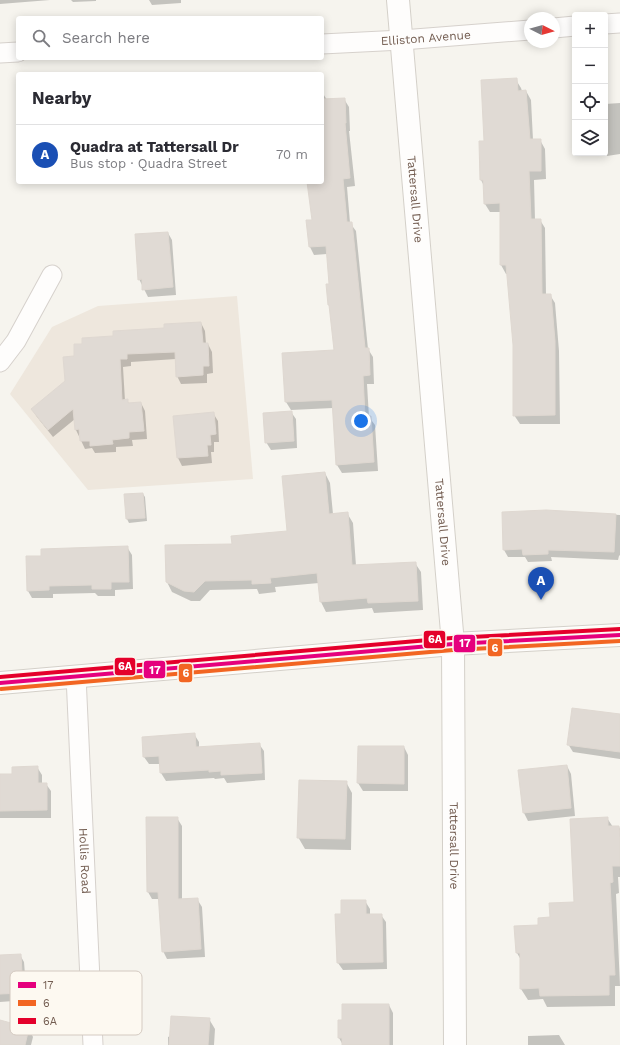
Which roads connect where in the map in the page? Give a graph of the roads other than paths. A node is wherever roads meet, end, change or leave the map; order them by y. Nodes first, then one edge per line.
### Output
1 (398, 0) edge
2 (620, 23) edge
3 (608, 24) edge
4 (572, 26) edge
5 (560, 27) edge
6 (524, 30) edge
7 (402, 40) junction
8 (324, 44) edge
9 (16, 52) edge
10 (0, 53) edge
11 (52, 275) dead end
12 (0, 362) edge
13 (620, 635) edge
14 (453, 644) junction
15 (76, 676) junction
16 (0, 683) edge
17 (89, 971) edge
18 (92, 1035) edge
19 (92, 1045) edge
20 (455, 1045) edge

1 - 7 main road, Tattersall Drive
2 - 3 street
4 - 5 street
6 - 7 street, Elliston Avenue
7 - 8 street, Elliston Avenue
7 - 14 main road, Tattersall Drive
9 - 10 street
11 - 12 street
13 - 14 main road
14 - 15 main road
14 - 20 main road, Tattersall Drive
15 - 16 main road
15 - 17 street, Hollis Road
18 - 19 street, Hollis Road

